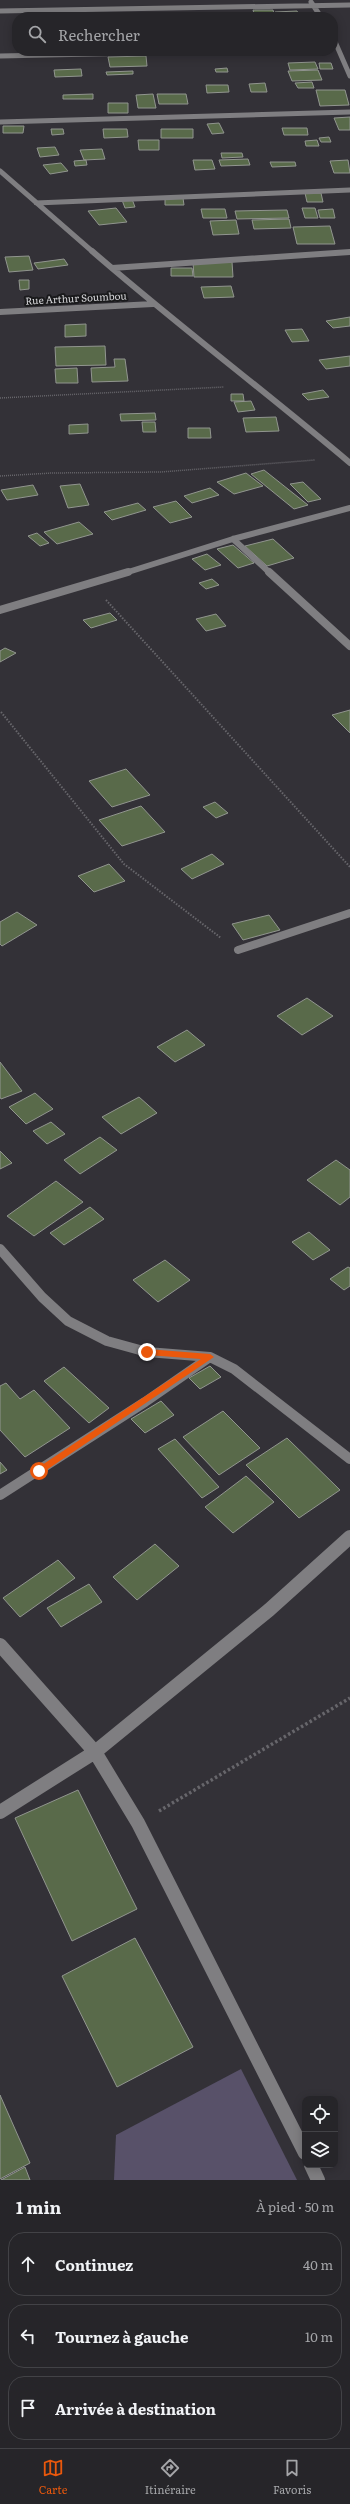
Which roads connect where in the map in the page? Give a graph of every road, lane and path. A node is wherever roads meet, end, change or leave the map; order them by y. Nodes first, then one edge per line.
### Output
1 (310, 0) edge
2 (350, 4) edge
3 (313, 6) junction
4 (0, 11) edge
5 (318, 12) edge
6 (339, 49) edge
7 (0, 56) edge
8 (12, 56) edge
9 (350, 76) edge
10 (350, 112) edge
11 (0, 122) edge
12 (0, 171) edge
13 (350, 190) edge
14 (36, 203) junction
15 (350, 252) edge
16 (112, 268) junction
17 (153, 304) junction
18 (0, 312) edge
19 (256, 386) junction
20 (0, 398) edge
21 (344, 457) junction
22 (350, 463) edge
23 (0, 476) edge
24 (350, 508) edge
25 (233, 539) junction
26 (91, 584) junction
27 (0, 610) edge
28 (350, 646) edge
29 (1, 712) dead end
30 (350, 867) edge
31 (350, 913) edge
32 (238, 950) joint
33 (0, 1249) edge
34 (210, 1357) junction
35 (350, 1460) edge
36 (0, 1495) edge
37 (350, 1537) edge
38 (0, 1645) edge
39 (350, 1698) edge
40 (95, 1752) junction
41 (0, 1812) edge
42 (138, 1823) junction
43 (302, 2147) edge
44 (312, 2168) edge
45 (318, 2180) edge

1 - 3 street
2 - 3 street
3 - 4 street
3 - 5 street
6 - 9 street
7 - 8 street
10 - 11 street
12 - 14 street
13 - 14 street
14 - 16 street
15 - 16 street
16 - 17 street
17 - 18 street, Rue Arthur Soumbou
17 - 19 street
19 - 20 path
19 - 21 street
21 - 22 street
21 - 23 path
24 - 25 street
25 - 26 street
25 - 28 street
26 - 27 street
26 - 30 path
29 - 32 path
31 - 32 street
33 - 34 street
34 - 35 street
34 - 36 street
37 - 40 street
38 - 40 street
39 - 42 path
40 - 41 street
40 - 42 street
42 - 43 street
44 - 45 street

